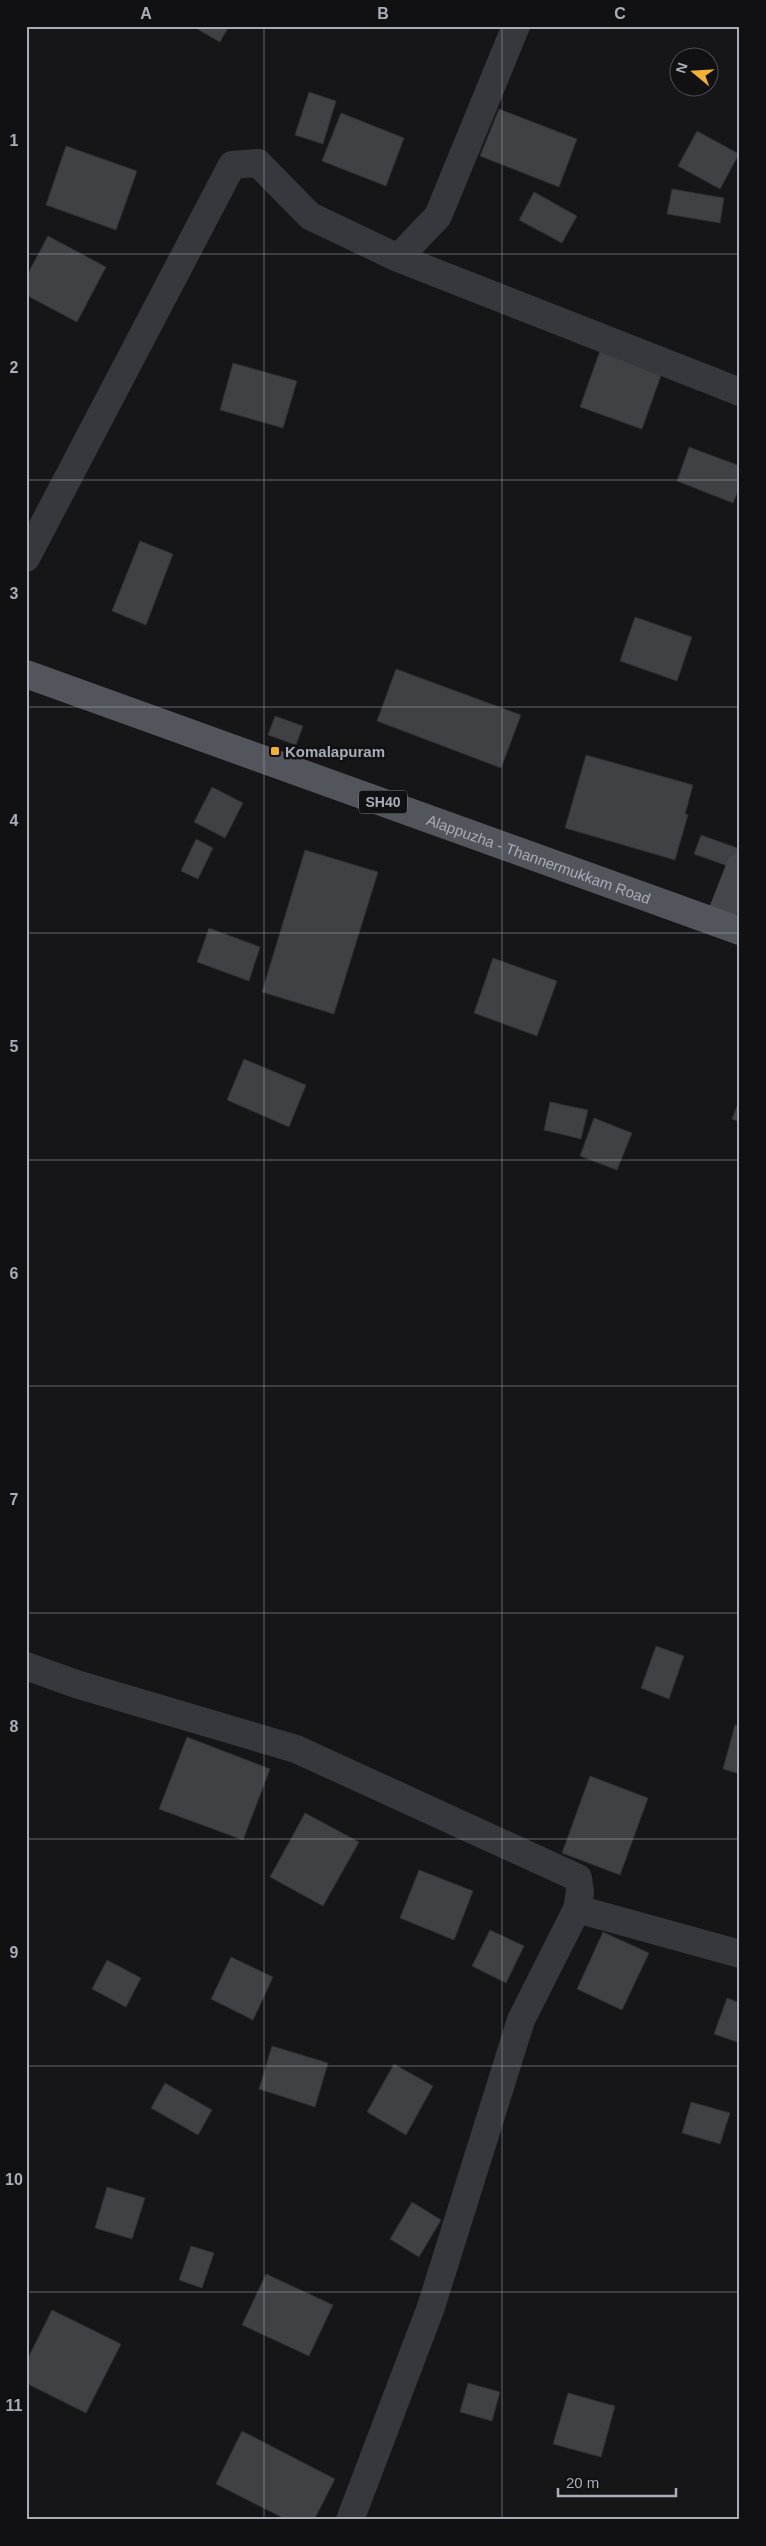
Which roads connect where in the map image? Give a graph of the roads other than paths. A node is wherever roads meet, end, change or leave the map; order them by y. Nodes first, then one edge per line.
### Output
1 (516, 26) edge
2 (398, 258) junction
3 (740, 392) edge
4 (26, 558) edge
5 (26, 674) edge
6 (740, 868) edge
7 (729, 927) edge
8 (26, 1666) edge
9 (577, 1909) junction
10 (740, 1954) edge
11 (350, 2520) edge

1 - 2 street
2 - 3 street
2 - 4 street
5 - 7 main road, Alappuzha - Thannermukkam Road / SH40
6 - 7 main road
8 - 9 street
9 - 10 street
9 - 11 street

